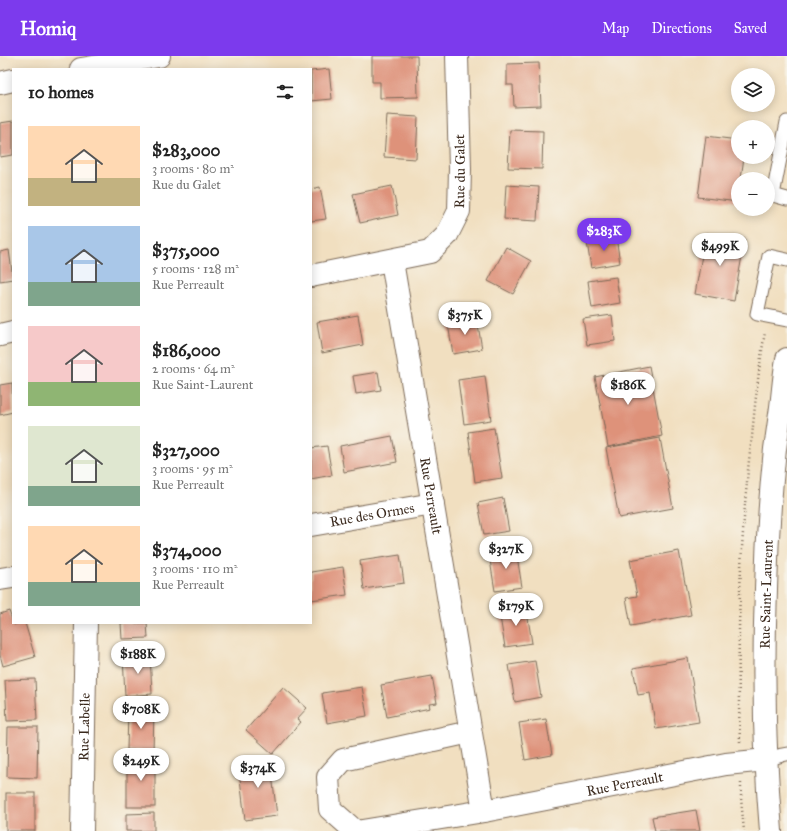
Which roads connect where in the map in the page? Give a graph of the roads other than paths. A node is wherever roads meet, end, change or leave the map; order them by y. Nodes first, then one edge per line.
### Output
1 (159, 56) edge
2 (458, 56) edge
3 (87, 68) edge
4 (12, 80) edge
5 (0, 83) edge
6 (787, 122) edge
7 (787, 199) edge
8 (787, 260) edge
9 (392, 261) junction
10 (312, 276) edge
11 (787, 320) edge
12 (12, 332) edge
13 (0, 335) edge
14 (787, 359) edge
15 (784, 406) edge
16 (433, 504) junction
17 (312, 525) edge
18 (12, 577) edge
19 (0, 579) edge
20 (86, 624) edge
21 (470, 732) junction
22 (787, 754) edge
23 (766, 760) junction
24 (484, 811) junction
25 (82, 831) edge
26 (355, 831) edge
27 (362, 831) edge
28 (771, 831) edge

1 - 3 street
2 - 9 street, Rue du Galet
4 - 5 street
6 - 7 lane
8 - 11 lane
9 - 10 street, Rue du Galet
9 - 16 street, Rue Perreault
12 - 13 street
14 - 15 street, Rue Saint-Laurent
15 - 23 street, Rue Saint-Laurent
16 - 17 street, Rue des Ormes
16 - 21 street, Rue Perreault
18 - 19 street
20 - 25 street, Rue Labelle
21 - 24 street, Rue Perreault
21 - 26 street
22 - 23 lane
23 - 24 street, Rue Perreault
23 - 28 street, Rue Saint-Laurent
24 - 27 street, Rue Perreault

